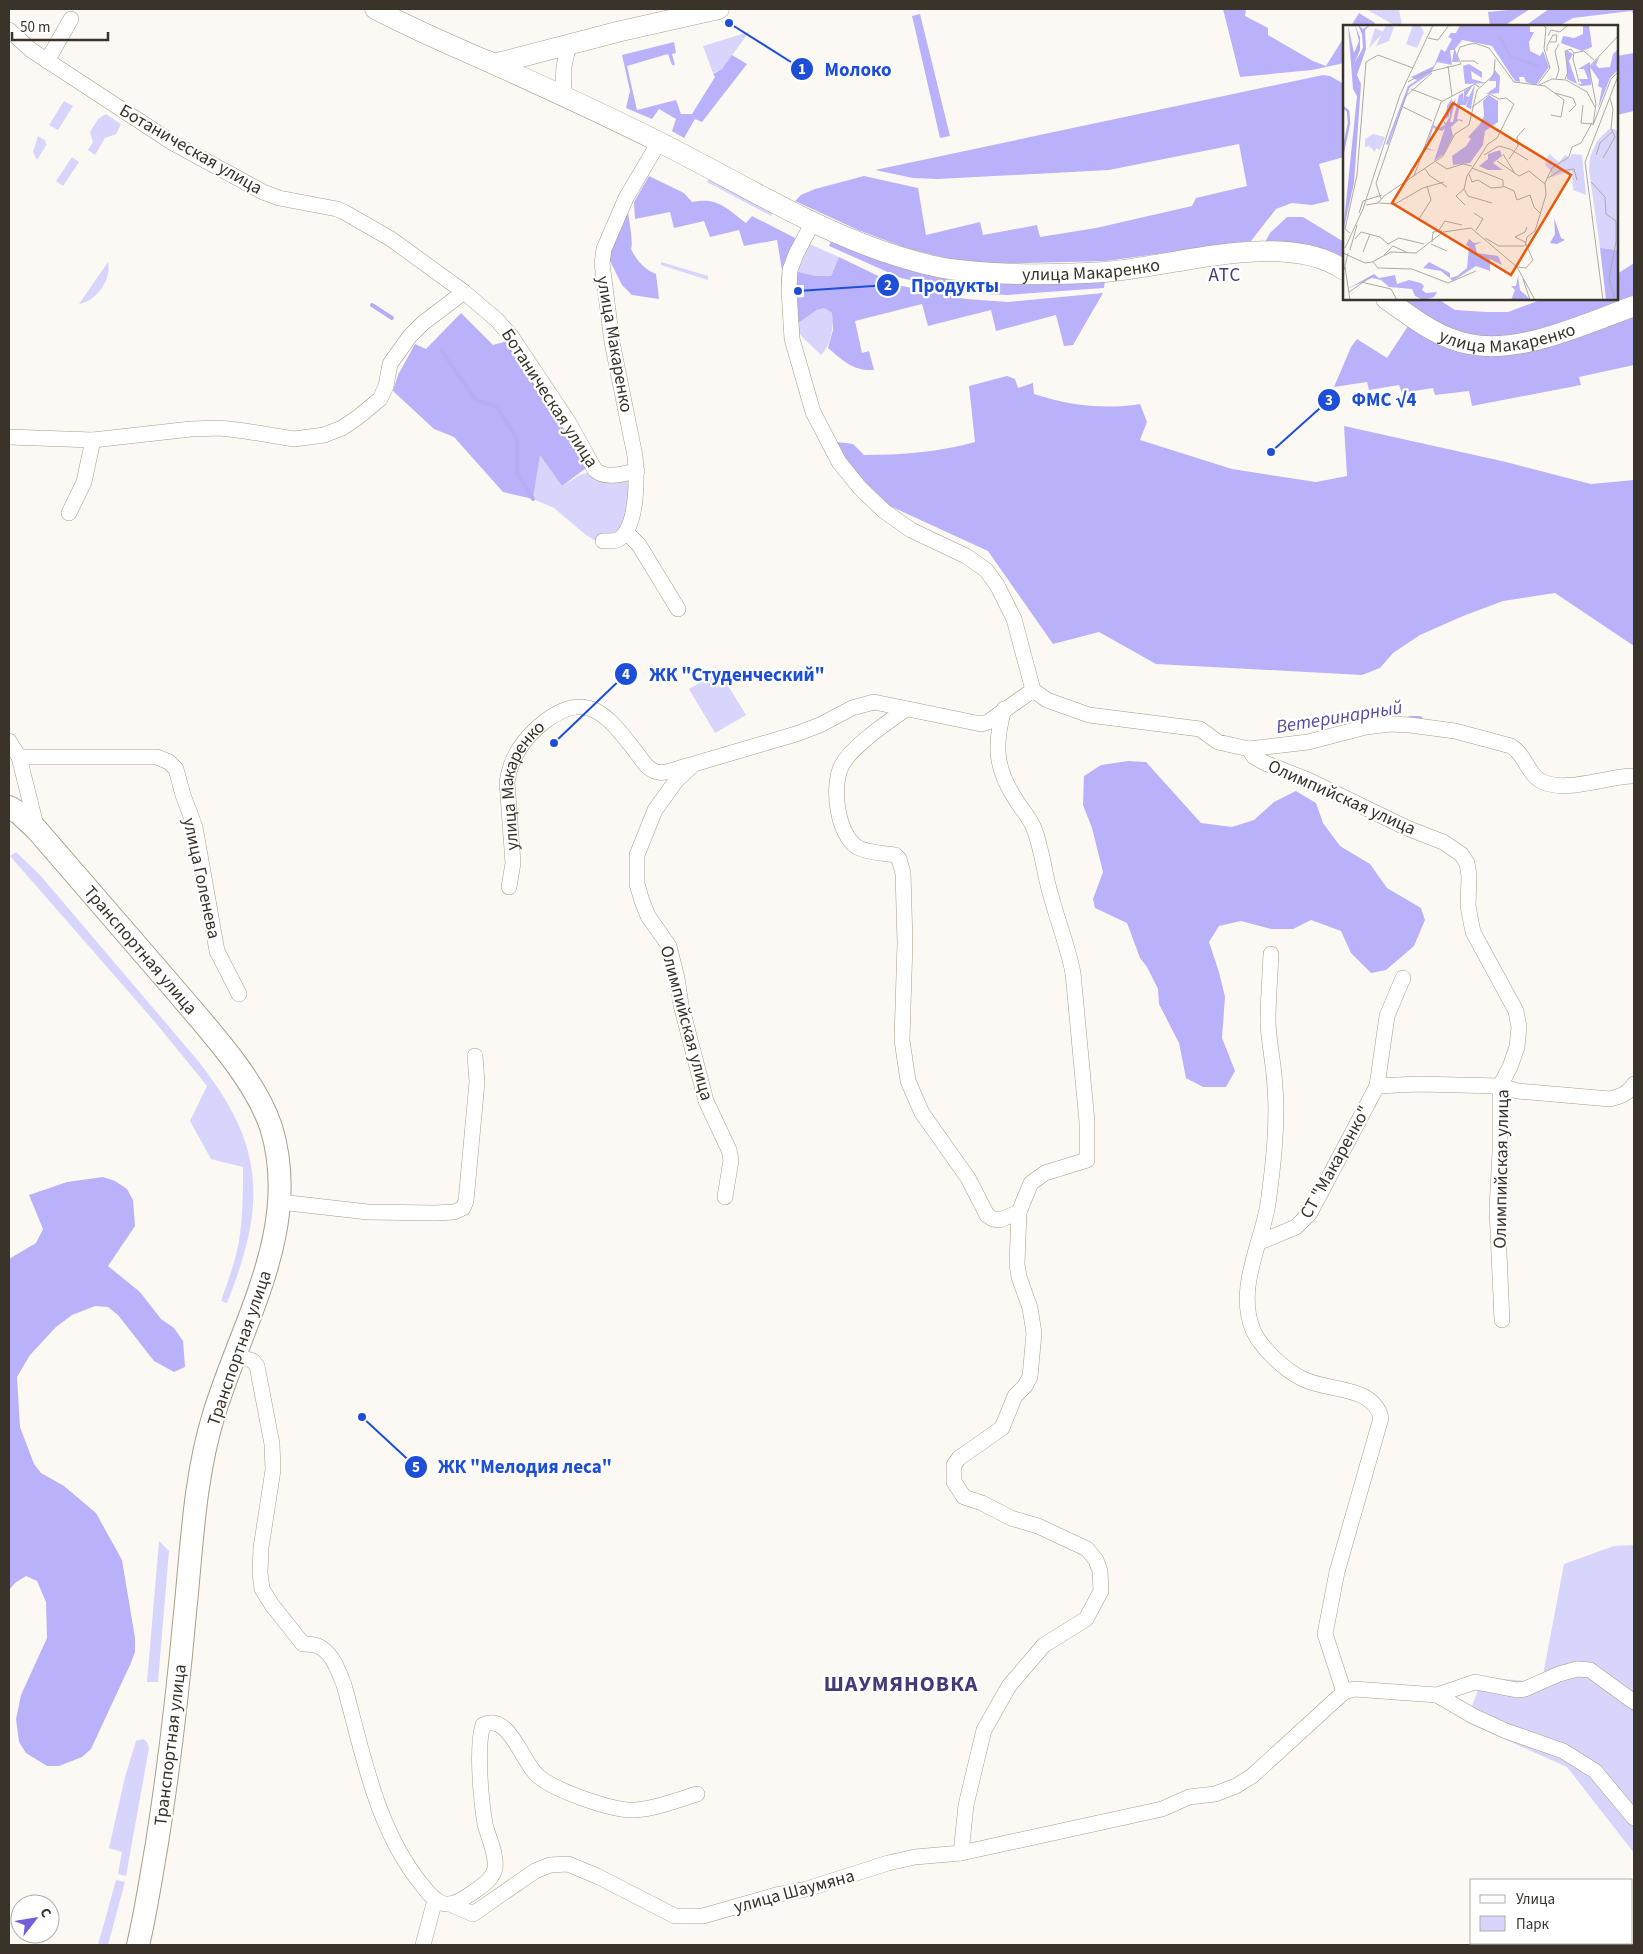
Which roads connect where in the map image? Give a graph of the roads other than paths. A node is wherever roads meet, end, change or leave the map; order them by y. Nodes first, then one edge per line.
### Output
1 (375, 9) edge
2 (398, 9) edge
3 (719, 9) edge
4 (71, 19) dead end
5 (9, 30) edge
6 (570, 43) junction
7 (48, 61) junction
8 (490, 63) junction
9 (565, 98) junction
10 (659, 142) junction
11 (813, 222) junction
12 (1343, 270) edge
13 (464, 292) junction
14 (1387, 300) edge
15 (1634, 306) edge
16 (9, 437) edge
17 (93, 440) junction
18 (637, 471) junction
19 (69, 513) dead end
20 (626, 532) junction
21 (603, 541) dead end
22 (678, 609) dead end
23 (1032, 690) junction
24 (906, 709) junction
25 (1004, 709) junction
26 (9, 741) edge
27 (1248, 749) junction
28 (19, 757) junction
29 (694, 764) junction
30 (1634, 776) edge
31 (9, 807) edge
32 (37, 830) junction
33 (509, 887) dead end
34 (1271, 954) dead end
35 (1404, 978) dead end
36 (239, 994) dead end
37 (475, 1056) dead end
38 (1634, 1084) edge
39 (1377, 1086) junction
40 (1500, 1086) junction
41 (725, 1197) dead end
42 (280, 1202) junction
43 (1019, 1212) junction
44 (1260, 1242) junction
45 (1502, 1320) dead end
46 (235, 1355) junction
47 (1344, 1692) junction
48 (1437, 1695) junction
49 (1634, 1702) edge
50 (697, 1794) dead end
51 (1634, 1818) edge
52 (961, 1852) junction
53 (443, 1902) junction
54 (138, 1945) edge
55 (423, 1945) edge

1 - 8 street, улица Макаренко
2 - 8 street, улица Макаренко
3 - 6 street
4 - 7 street
5 - 7 street, Ботаническая улица
6 - 8 street
6 - 9 street
7 - 13 street, Ботаническая улица
8 - 9 street, улица Макаренко
9 - 10 street, улица Макаренко
10 - 11 street, улица Макаренко
10 - 18 street, улица Макаренко
11 - 12 street, улица Макаренко
11 - 23 street
13 - 17 street
13 - 18 street, Ботаническая улица
14 - 15 street, улица Макаренко
16 - 17 street
17 - 19 street
18 - 20 street, улица Макаренко
20 - 21 street
20 - 22 street
23 - 25 street, Олимпийская улица
23 - 27 street, Олимпийская улица
24 - 25 street, Олимпийская улица
24 - 29 street, Олимпийская улица
24 - 43 street
25 - 43 street
26 - 28 street, Транспортная улица
27 - 30 street, Олимпийская улица
27 - 40 street, Олимпийская улица
28 - 32 street, Транспортная улица
28 - 36 street, улица Голенева
29 - 33 street, улица Макаренко
29 - 41 street, Олимпийская улица
31 - 32 main road, Транспортная улица
32 - 42 main road, Транспортная улица
34 - 44 street
35 - 39 street
37 - 42 street
38 - 40 street
39 - 40 street
39 - 44 street, СТ "Макаренко"
40 - 45 street, Олимпийская улица
42 - 46 main road, Транспортная улица
43 - 52 street
44 - 47 street
46 - 53 street
46 - 54 main road, Транспортная улица
47 - 48 street
47 - 52 street, улица Шаумяна
48 - 49 street
48 - 51 street
50 - 53 street
52 - 53 street, улица Шаумяна
53 - 55 street

